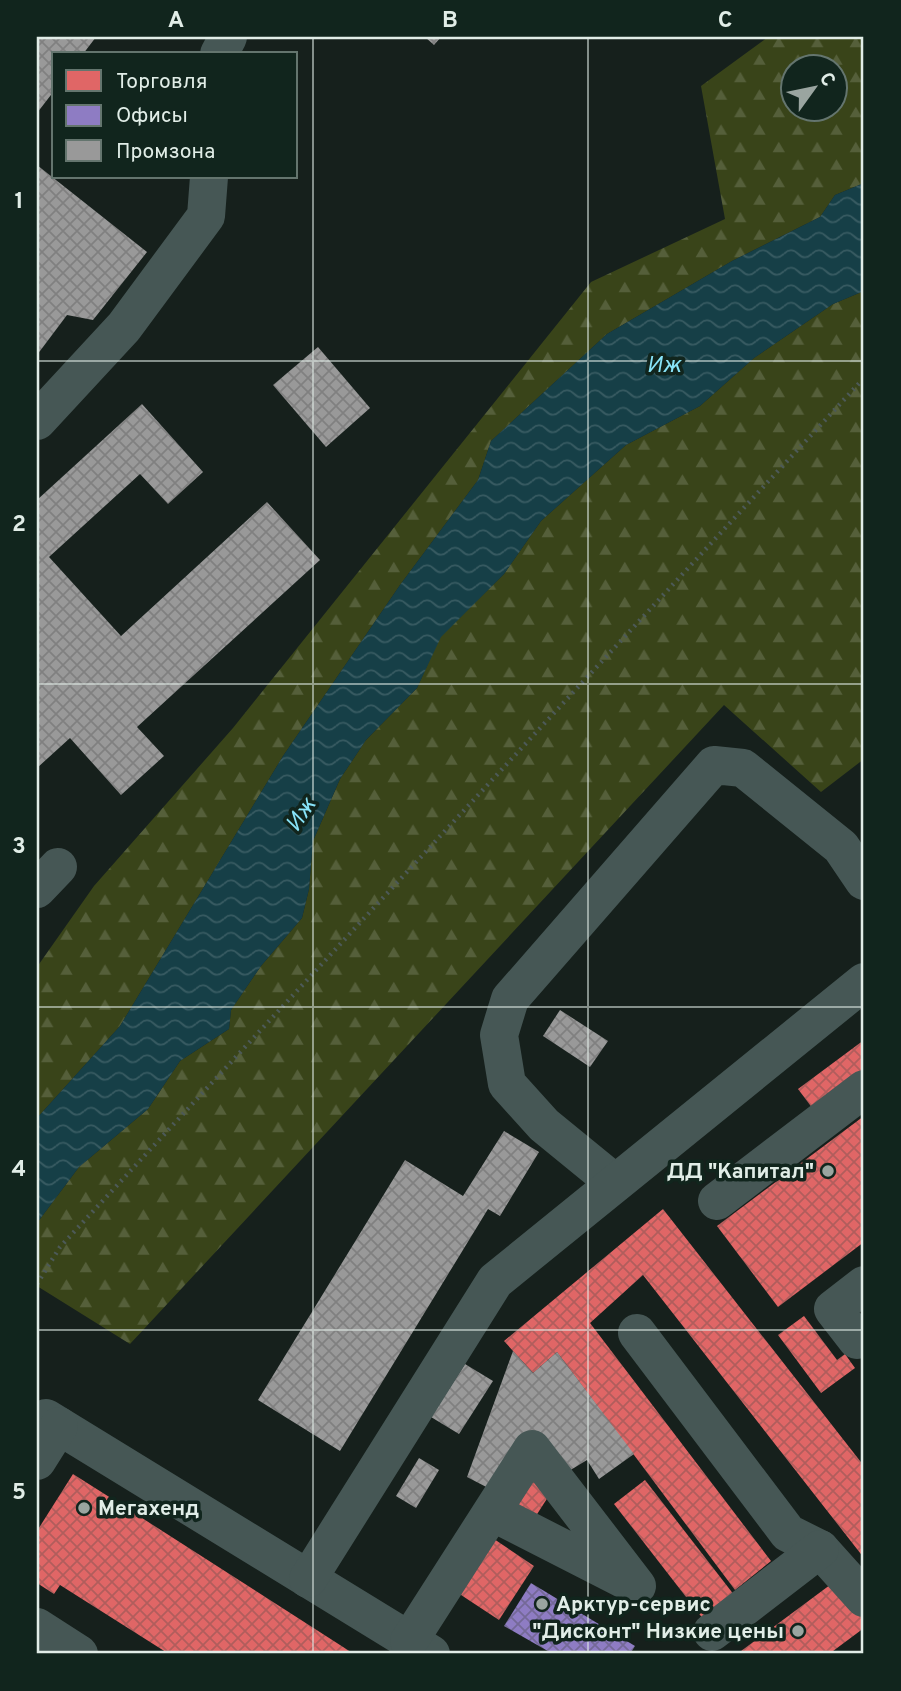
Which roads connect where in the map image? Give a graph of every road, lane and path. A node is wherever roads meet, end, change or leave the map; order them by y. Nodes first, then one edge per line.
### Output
1 (209, 178) edge
2 (864, 378) edge
3 (37, 421) edge
4 (864, 881) edge
5 (864, 982) edge
6 (864, 1089) edge
7 (615, 1183) junction
8 (716, 1201) dead end
9 (37, 1284) edge
10 (864, 1285) edge
11 (637, 1333) dead end
12 (864, 1334) edge
13 (37, 1461) edge
14 (492, 1512) dead end
15 (820, 1549) junction
16 (307, 1579) junction
17 (864, 1598) edge
18 (37, 1628) edge
19 (712, 1632) dead end
20 (420, 1648) edge
21 (79, 1654) edge

1 - 3 lane
2 - 9 path
4 - 7 lane
5 - 7 lane
6 - 8 lane
7 - 16 lane
10 - 12 lane
11 - 15 lane
13 - 16 lane
14 - 20 lane
15 - 17 lane
15 - 19 lane
16 - 20 lane
18 - 21 lane

